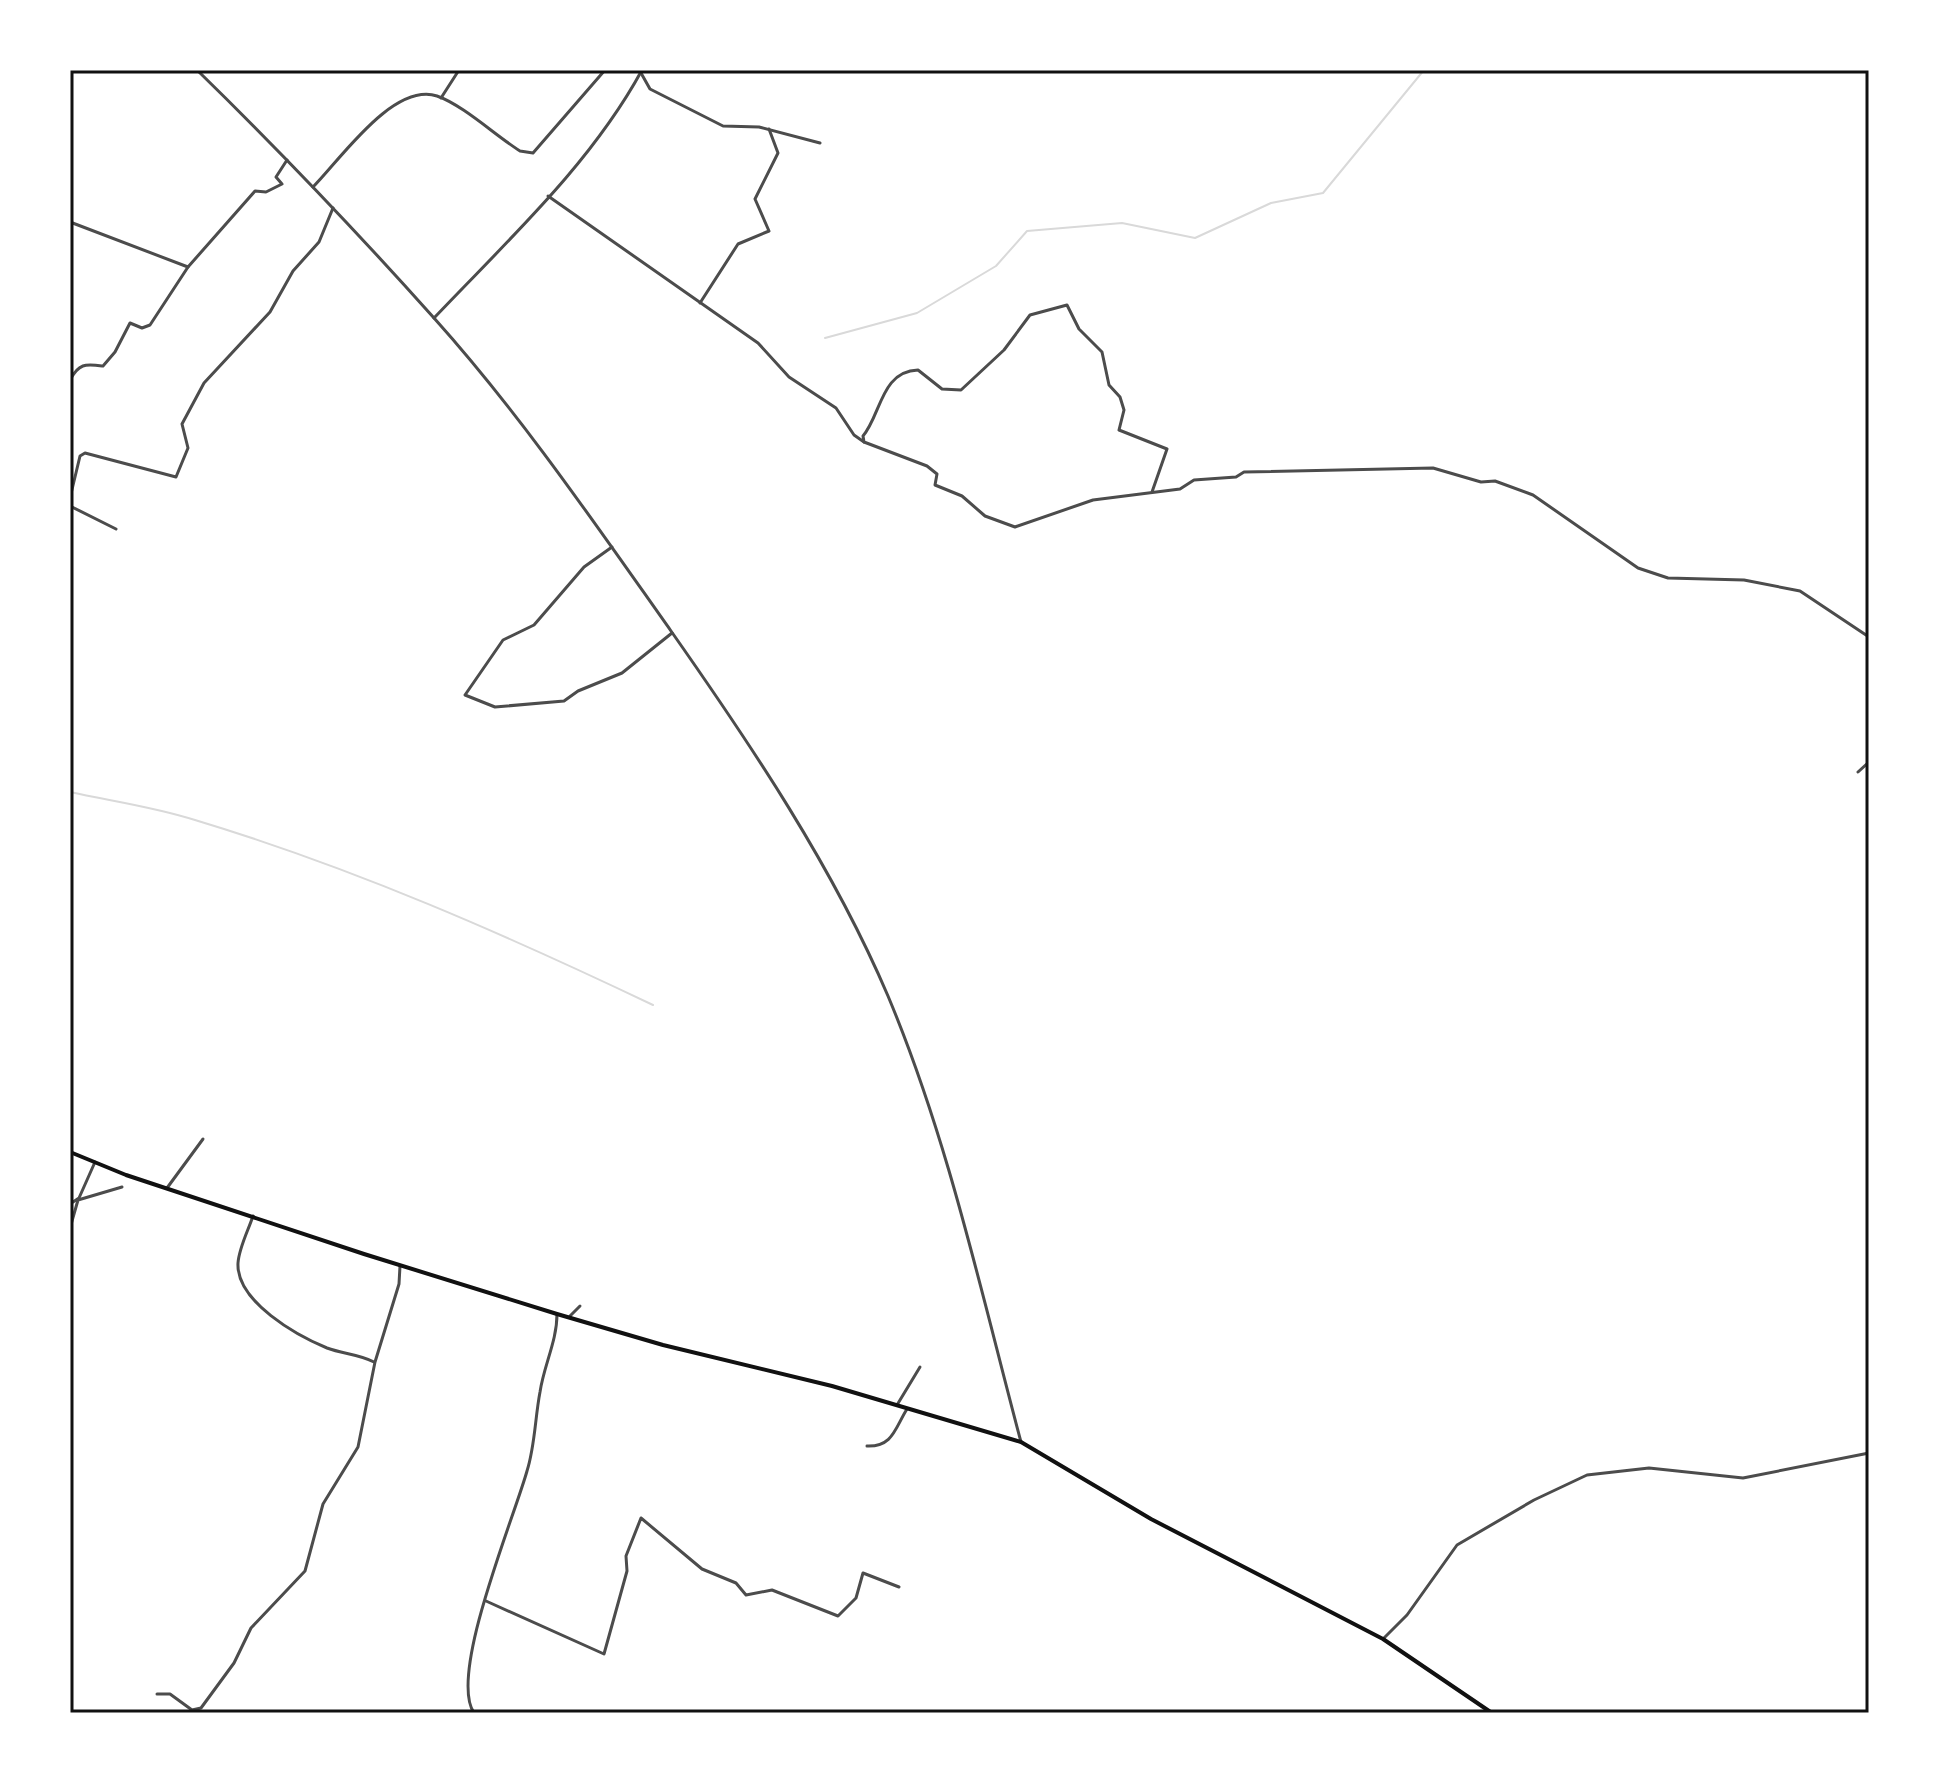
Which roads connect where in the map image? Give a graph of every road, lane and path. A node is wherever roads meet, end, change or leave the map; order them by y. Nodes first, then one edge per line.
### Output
1 (197, 70) edge
2 (459, 70) edge
3 (605, 70) edge
4 (641, 71) edge
5 (441, 98) junction
6 (769, 129) junction
7 (820, 143) dead end
8 (287, 160) junction
9 (313, 187) junction
10 (548, 196) junction
11 (333, 208) junction
12 (70, 222) edge
13 (188, 267) junction
14 (700, 303) junction
15 (434, 318) junction
16 (70, 380) edge
17 (864, 442) junction
18 (1152, 492) junction
19 (70, 498) edge
20 (70, 506) edge
21 (116, 529) dead end
22 (612, 547) junction
23 (672, 633) junction
24 (1869, 637) edge
25 (1869, 762) edge
26 (1858, 772) dead end
27 (203, 1139) dead end
28 (70, 1152) edge
29 (95, 1162) junction
30 (122, 1187) dead end
31 (167, 1188) junction
32 (78, 1200) junction
33 (70, 1204) edge
34 (253, 1216) junction
35 (70, 1228) edge
36 (401, 1265) junction
37 (580, 1306) dead end
38 (557, 1314) junction
39 (570, 1316) junction
40 (375, 1362) junction
41 (920, 1367) dead end
42 (897, 1405) junction
43 (908, 1407) junction
44 (1021, 1442) junction
45 (867, 1446) dead end
46 (1869, 1453) edge
47 (899, 1587) dead end
48 (486, 1601) junction
49 (1383, 1639) junction
50 (157, 1694) dead end
51 (474, 1713) edge
52 (1492, 1713) edge

1 - 8 street
2 - 5 street
3 - 5 street
4 - 6 street
4 - 10 street
5 - 9 street
6 - 7 street
6 - 14 street
8 - 9 street
8 - 13 street
9 - 11 street
10 - 14 street
10 - 15 street
11 - 15 street
11 - 19 street
12 - 13 street
13 - 16 street
14 - 17 street
15 - 22 street
17 - 18 street
17 - 18 street
18 - 24 street
20 - 21 street
22 - 23 street
22 - 23 street
23 - 44 street
25 - 26 street
27 - 31 street
28 - 29 main road
29 - 31 main road
29 - 32 street
30 - 32 street
31 - 34 main road
32 - 33 street
32 - 35 street
34 - 36 main road
34 - 40 street
36 - 38 main road
36 - 40 street
37 - 39 street
38 - 39 main road
38 - 48 street
39 - 42 main road
40 - 50 street
41 - 42 street
42 - 43 main road
43 - 44 main road
43 - 45 street
44 - 49 main road
46 - 49 street
47 - 48 street
48 - 51 street
49 - 52 main road

